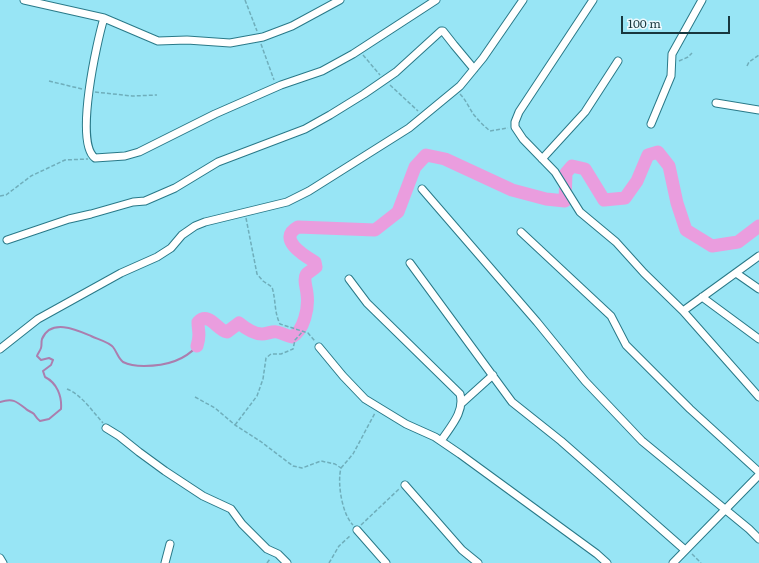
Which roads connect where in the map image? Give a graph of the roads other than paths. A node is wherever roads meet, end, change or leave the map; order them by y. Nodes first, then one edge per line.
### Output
1 (24, 0) edge
2 (340, 0) edge
3 (436, 0) edge
4 (523, 0) edge
5 (593, 0) edge
6 (702, 0) edge
7 (104, 18) junction
8 (618, 61) dead end
9 (474, 69) junction
10 (716, 103) dead end
11 (759, 110) edge
12 (651, 124) dead end
13 (542, 159) junction
14 (422, 189) dead end
15 (521, 232) dead end
16 (7, 240) dead end
17 (759, 256) edge
18 (410, 263) dead end
19 (736, 273) junction
20 (349, 279) dead end
21 (759, 289) edge
22 (702, 297) junction
23 (683, 311) junction
24 (759, 339) edge
25 (319, 347) road end
26 (0, 349) edge
27 (493, 375) junction
28 (759, 397) edge
29 (462, 403) junction
30 (106, 428) road end
31 (441, 441) junction
32 (759, 472) edge
33 (759, 475) edge
34 (405, 484) road end
35 (725, 509) junction
36 (357, 530) road end
37 (759, 539) edge
38 (170, 544) dead end
39 (684, 550) junction
40 (0, 558) edge
41 (3, 563) edge
42 (165, 563) edge
43 (287, 563) edge
44 (386, 563) edge
45 (478, 563) edge
46 (607, 563) edge
47 (673, 563) edge

1 - 7 street
2 - 7 street
3 - 7 street
4 - 9 street
5 - 13 street
6 - 12 street
8 - 13 street
9 - 16 street
9 - 26 street
10 - 11 street
13 - 23 street
14 - 35 street
15 - 32 street
17 - 19 street
18 - 27 street
19 - 21 street
19 - 22 street
20 - 29 street
22 - 23 street
22 - 24 street
23 - 28 street
25 - 31 street
27 - 29 street
27 - 39 street
29 - 31 street
30 - 43 street
31 - 46 street
33 - 35 street
34 - 45 street
35 - 37 street
35 - 39 street
36 - 44 street
38 - 42 street
39 - 47 street
40 - 41 street

